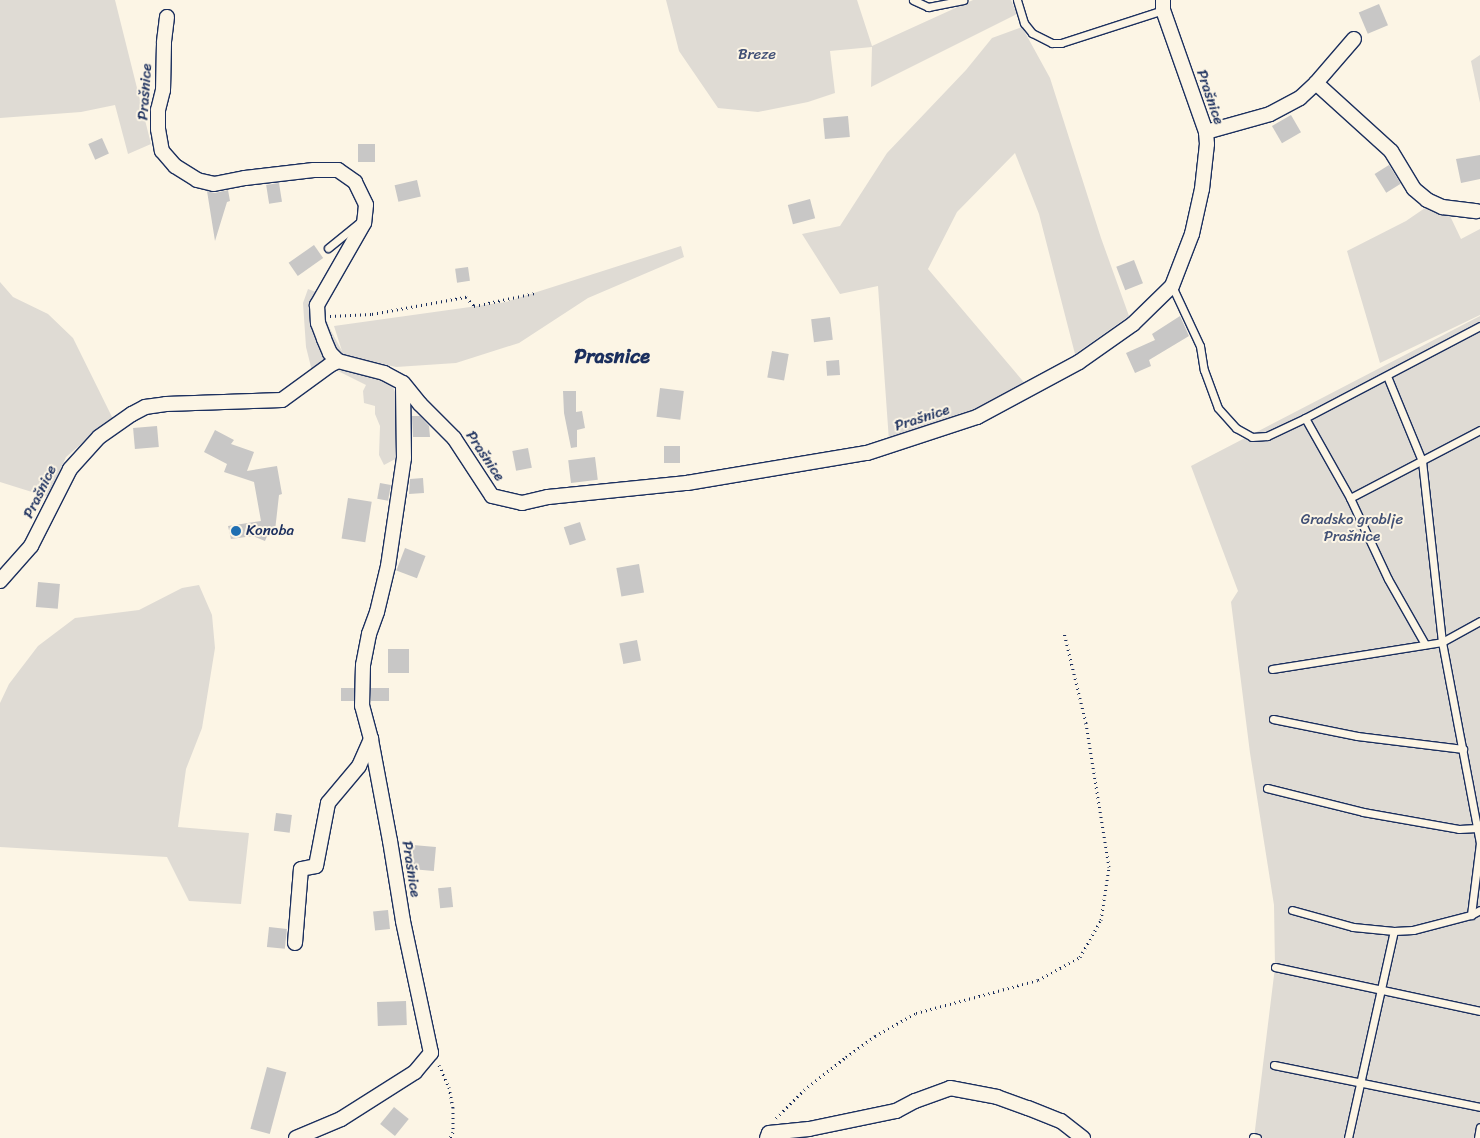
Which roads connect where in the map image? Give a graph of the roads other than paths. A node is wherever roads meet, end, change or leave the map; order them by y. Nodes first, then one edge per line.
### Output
1 (913, 0) edge
2 (963, 0) edge
3 (1017, 0) edge
4 (1163, 5) edge
5 (167, 17) dead end
6 (1354, 39) dead end
7 (1316, 83) junction
8 (1206, 132) junction
9 (1477, 212) dead end
10 (365, 218) junction
11 (328, 248) dead end
12 (1172, 286) junction
13 (1480, 326) edge
14 (338, 361) junction
15 (1387, 376) junction
16 (403, 383) junction
17 (1305, 418) junction
18 (1480, 430) edge
19 (1422, 461) junction
20 (1350, 498) junction
21 (0, 581) edge
22 (1480, 621) edge
23 (1442, 642) junction
24 (1425, 644) junction
25 (1272, 669) dead end
26 (1273, 720) dead end
27 (371, 739) junction
28 (1463, 749) junction
29 (1267, 788) dead end
30 (1477, 828) junction
31 (1480, 843) edge
32 (1292, 910) dead end
33 (1480, 910) edge
34 (1471, 914) junction
35 (1394, 931) junction
36 (295, 943) dead end
37 (1274, 966) dead end
38 (1382, 991) junction
39 (1480, 1011) edge
40 (1274, 1065) dead end
41 (1361, 1083) junction
42 (1480, 1107) edge
43 (1480, 1127) edge
44 (768, 1135) edge
45 (296, 1138) edge
46 (1083, 1138) edge
47 (1348, 1138) edge
48 (1478, 1138) edge

1 - 2 lane
3 - 4 lane
4 - 8 street, Prašnice
5 - 10 street, Prašnice
6 - 7 street
7 - 8 street
7 - 9 street
8 - 12 street, Prašnice
10 - 11 lane
10 - 14 street
12 - 16 street, Prašnice
12 - 17 lane
13 - 15 lane
14 - 16 street, Prašnice
14 - 21 street, Prašnice
15 - 17 lane
15 - 19 lane
16 - 27 street, Prašnice
17 - 20 lane
18 - 19 lane
19 - 20 lane
19 - 23 lane
20 - 24 lane
22 - 23 lane
23 - 24 lane
23 - 28 lane
24 - 25 lane
26 - 28 lane
27 - 36 street
27 - 45 street, Prašnice
28 - 30 lane
29 - 30 lane
30 - 31 lane
31 - 34 lane
32 - 35 lane
33 - 34 lane
34 - 35 lane
35 - 38 lane
37 - 38 lane
38 - 39 lane
38 - 41 lane
40 - 41 lane
41 - 42 lane
41 - 47 lane
43 - 48 lane
44 - 46 street

